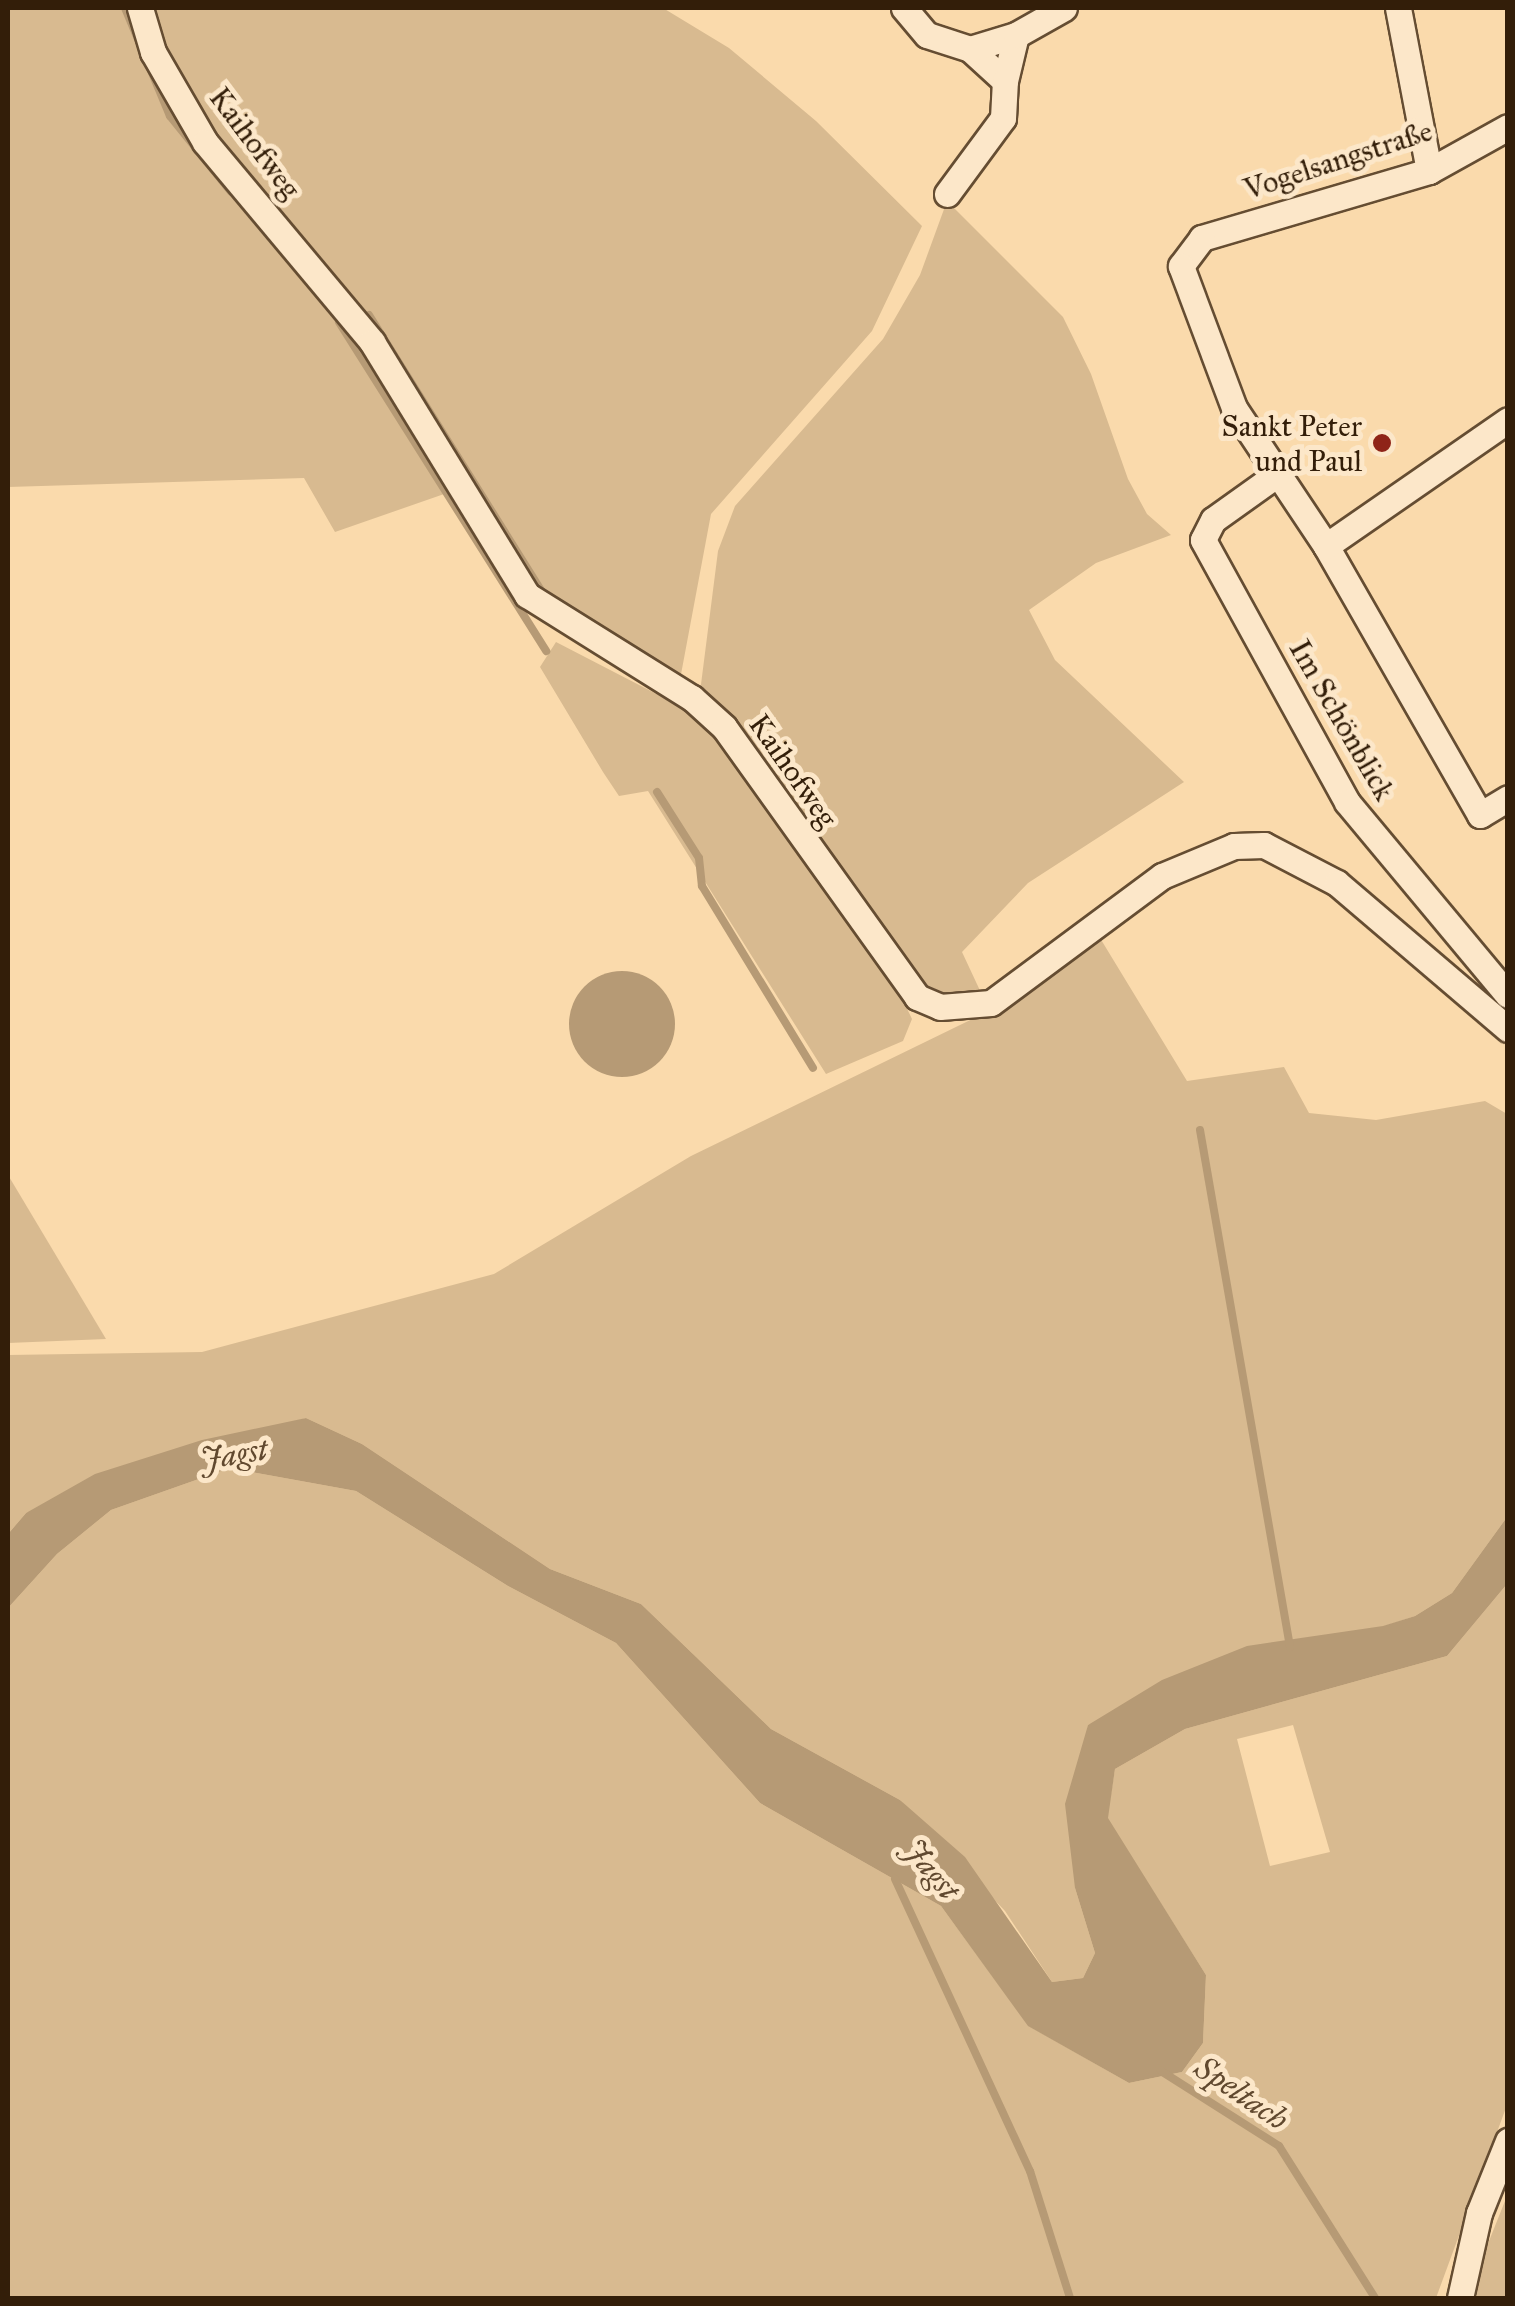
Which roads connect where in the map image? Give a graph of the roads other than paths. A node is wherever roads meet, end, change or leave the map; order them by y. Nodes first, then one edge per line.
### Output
1 (140, 8) edge
2 (904, 8) edge
3 (1064, 8) edge
4 (1398, 8) edge
5 (1016, 35) junction
6 (970, 49) junction
7 (1005, 81) junction
8 (1508, 127) edge
9 (1429, 171) junction
10 (947, 194) dead end
11 (1508, 420) edge
12 (1276, 475) junction
13 (1326, 546) junction
14 (1508, 798) edge
15 (1508, 995) edge
16 (1508, 1029) edge
17 (1508, 2141) edge
18 (1460, 2298) edge

1 - 16 street, Kaihofweg
2 - 6 street
3 - 5 street
4 - 9 street
5 - 6 street
5 - 7 street
6 - 7 street
7 - 10 street
8 - 9 street, Vogelsangstraße
9 - 12 street, Vogelsangstraße
11 - 13 street
12 - 13 street
12 - 15 street, Im Schönblick
13 - 14 street
17 - 18 street

